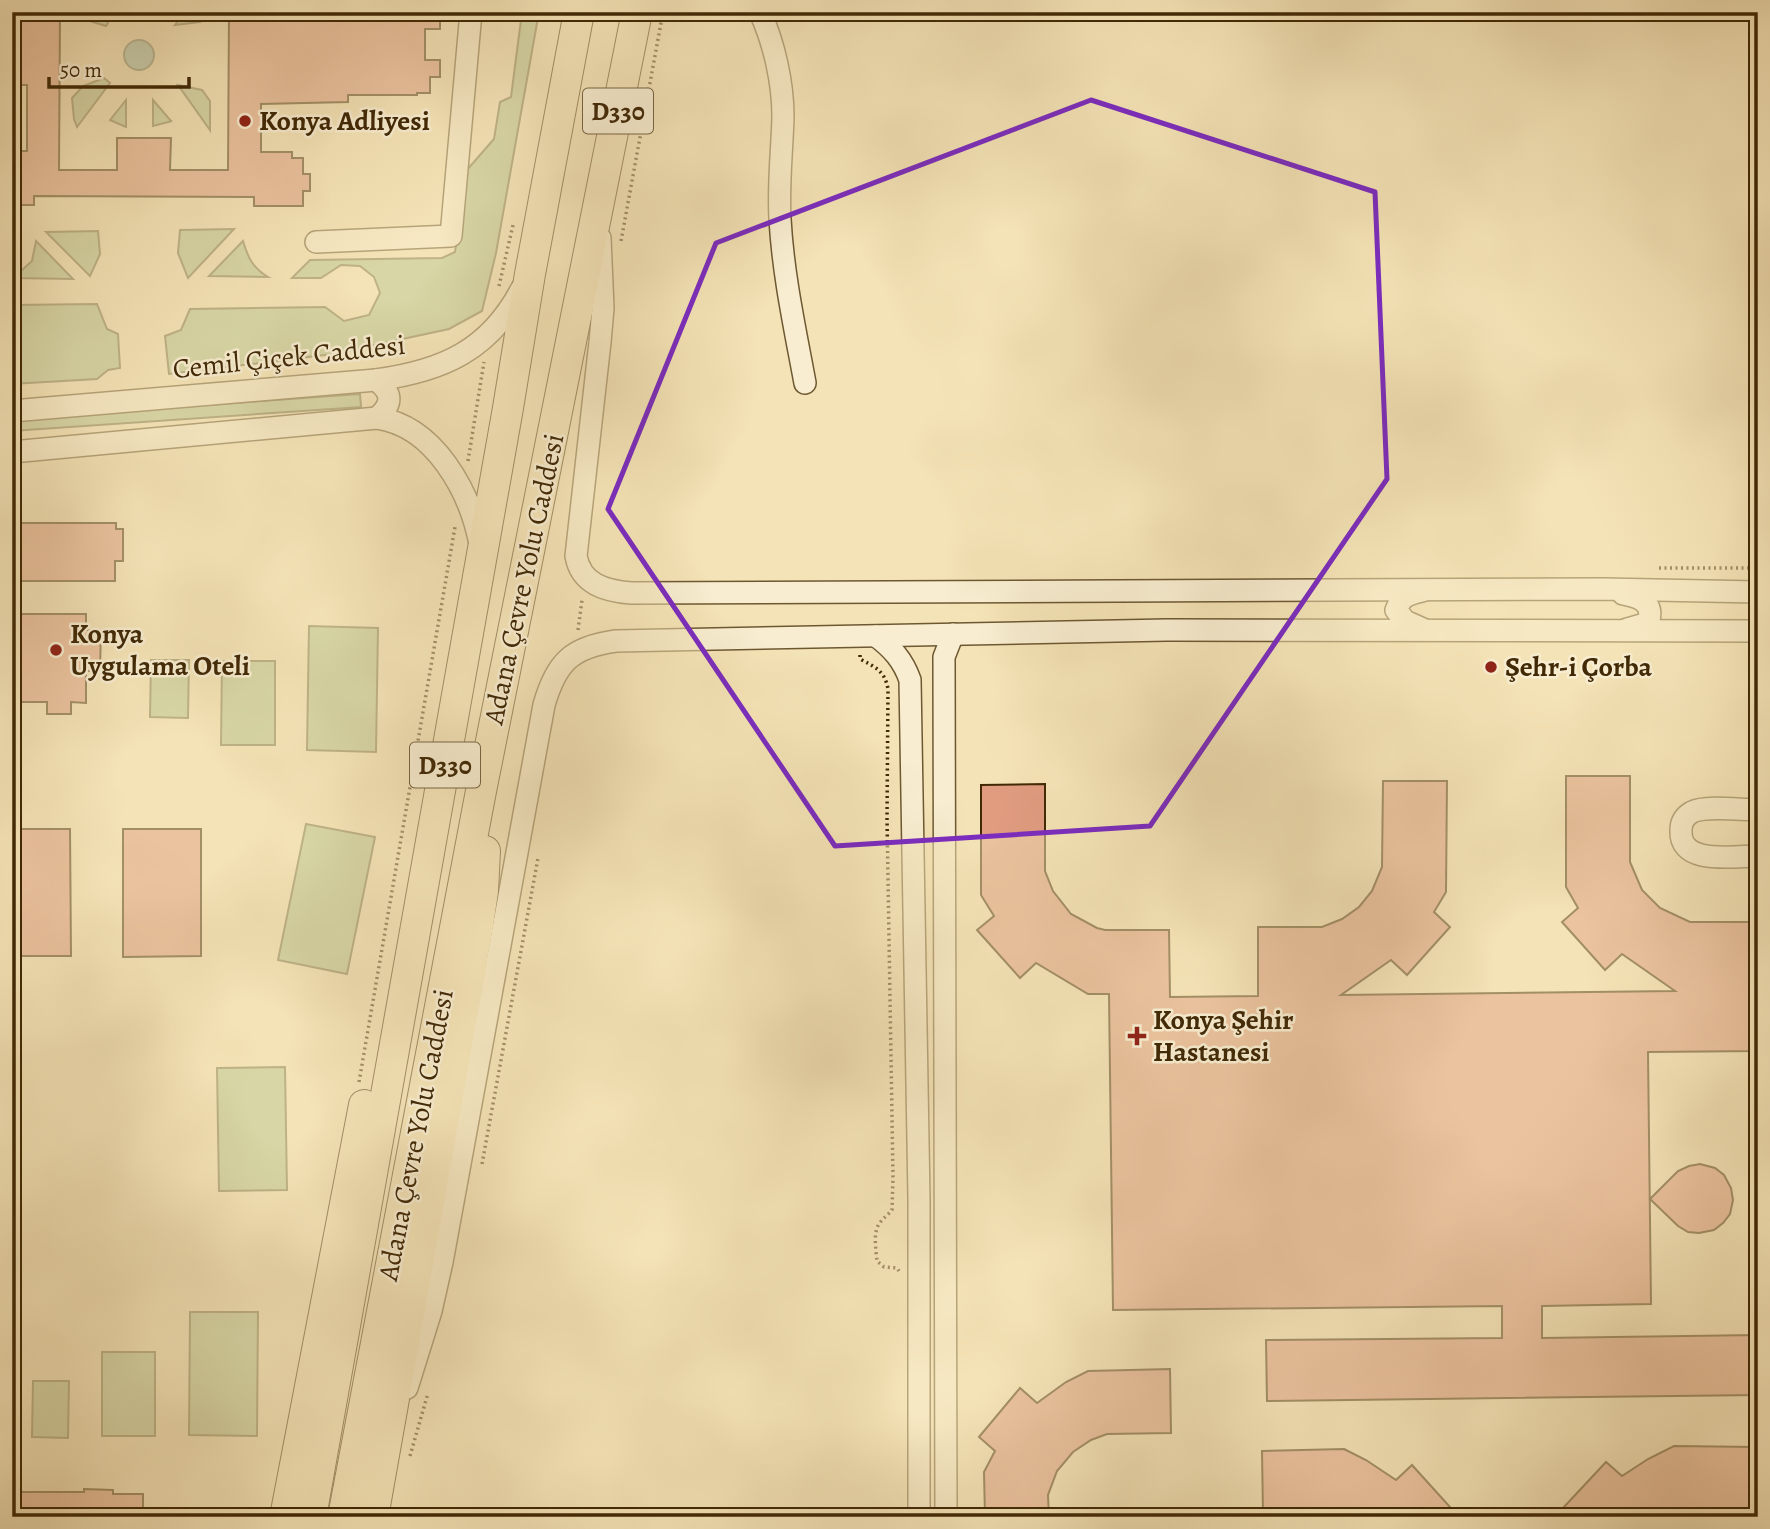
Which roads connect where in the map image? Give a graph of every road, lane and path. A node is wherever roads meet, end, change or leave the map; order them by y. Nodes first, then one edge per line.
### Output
1 (471, 12) edge
2 (579, 12) edge
3 (638, 12) edge
4 (760, 12) edge
5 (598, 211) junction
6 (514, 219) dead end
7 (316, 242) dead end
8 (530, 274) junction
9 (499, 286) dead end
10 (489, 335) junction
11 (376, 380) junction
12 (805, 383) dead end
13 (12, 411) edge
14 (377, 418) junction
15 (12, 452) edge
16 (462, 492) junction
17 (482, 554) junction
18 (1603, 589) junction
19 (1431, 590) junction
20 (1758, 592) edge
21 (1428, 630) junction
22 (1622, 630) junction
23 (1758, 631) edge
24 (953, 634) junction
25 (867, 635) junction
26 (481, 791) junction
27 (1758, 810) edge
28 (435, 820) junction
29 (1758, 856) edge
30 (358, 1090) dead end
31 (902, 1275) dead end
32 (387, 1443) junction
33 (285, 1517) edge
34 (311, 1517) edge
35 (344, 1517) edge
36 (373, 1517) edge
37 (919, 1517) edge
38 (946, 1517) edge

1 - 7 street
2 - 8 highway, Adana Çevre Yolu Caddesi / D330
3 - 5 highway, Adana Çevre Yolu Caddesi / D330
4 - 12 street
5 - 19 street
5 - 26 highway, Adana Çevre Yolu Caddesi / D330
6 - 9 path
8 - 10 street, Cemil Çiçek Caddesi
8 - 17 highway, Adana Çevre Yolu Caddesi / D330
10 - 11 street, Cemil Çiçek Caddesi
10 - 16 path
11 - 13 street, Cemil Çiçek Caddesi
11 - 14 street
14 - 15 street
14 - 16 street
16 - 17 street
16 - 30 path
17 - 28 highway, Adana Çevre Yolu Caddesi / D330
18 - 19 street
18 - 20 street
18 - 22 street
19 - 21 street
21 - 22 street
21 - 24 street
22 - 23 street
24 - 25 street
24 - 38 street
25 - 31 path
25 - 32 street
25 - 37 street
26 - 32 highway
26 - 35 highway, Adana Çevre Yolu Caddesi / D330
27 - 29 street
28 - 33 highway
28 - 34 highway, Adana Çevre Yolu Caddesi / D330
32 - 36 highway

